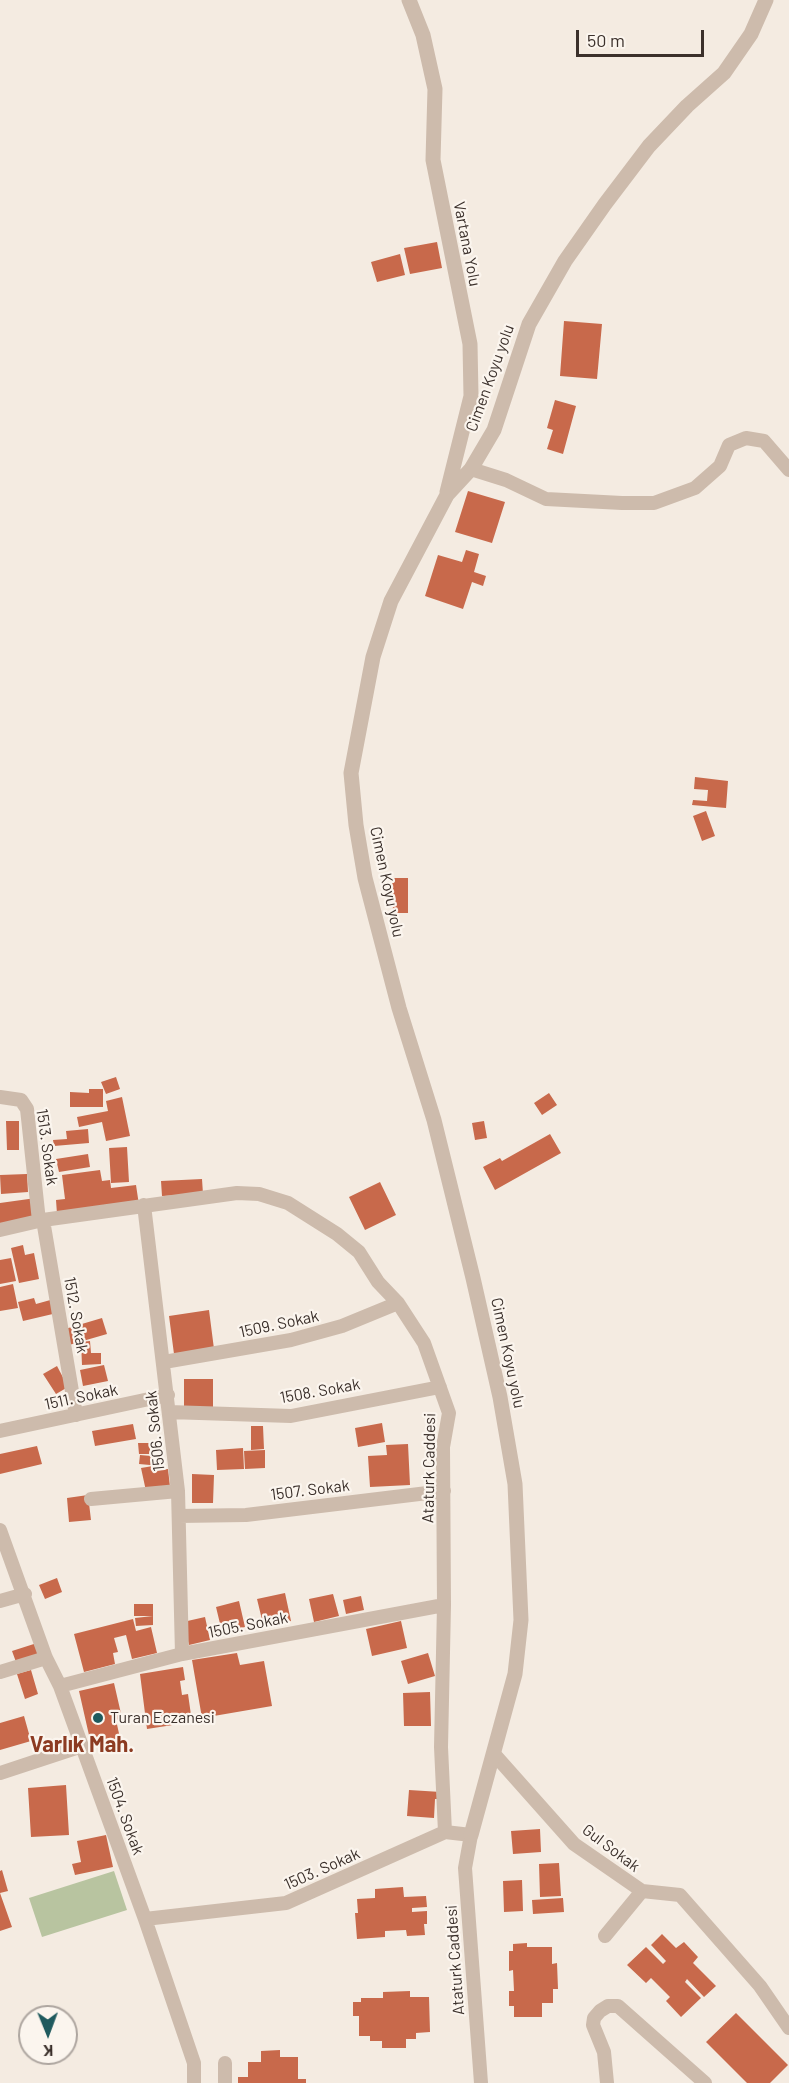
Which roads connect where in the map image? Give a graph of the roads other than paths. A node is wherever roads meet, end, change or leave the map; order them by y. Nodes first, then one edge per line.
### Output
1 (409, 0) edge
2 (766, 0) edge
3 (471, 469) junction
4 (789, 470) edge
5 (447, 495) junction
6 (0, 1097) edge
7 (144, 1205) junction
8 (41, 1220) junction
9 (0, 1230) edge
10 (398, 1303) junction
11 (164, 1362) junction
12 (440, 1387) junction
13 (168, 1395) junction
14 (169, 1412) junction
15 (76, 1414) junction
16 (0, 1431) edge
17 (178, 1491) junction
18 (444, 1491) junction
19 (91, 1499) dead end
20 (179, 1516) junction
21 (1, 1535) edge
22 (24, 1594) junction
23 (0, 1601) edge
24 (444, 1605) junction
25 (182, 1654) junction
26 (46, 1658) junction
27 (0, 1672) edge
28 (60, 1686) junction
29 (82, 1746) junction
30 (494, 1754) junction
31 (0, 1773) edge
32 (445, 1832) junction
33 (471, 1835) junction
34 (642, 1891) junction
35 (145, 1919) junction
36 (605, 1936) dead end
37 (789, 2028) edge
38 (225, 2064) dead end
39 (194, 2083) edge
40 (225, 2083) edge
41 (481, 2083) edge
42 (607, 2083) edge
43 (705, 2083) edge

1 - 5 street, Vartana Yolu
2 - 3 street, Cimen Koyu yolu
3 - 4 street
3 - 5 street, Cimen Koyu yolu
5 - 30 street, Cimen Koyu yolu
6 - 8 street, 1513. Sokak
7 - 8 street, Ataturk Caddesi
7 - 10 street, Ataturk Caddesi
7 - 11 street, 1506. Sokak
8 - 9 street, Ataturk Caddesi
8 - 15 street, 1512. Sokak
10 - 11 street, 1509. Sokak
10 - 12 street, Ataturk Caddesi
11 - 13 street, 1506. Sokak
12 - 14 street, 1508. Sokak
12 - 18 street, Ataturk Caddesi
13 - 14 street, 1506. Sokak
13 - 15 street, 1511. Sokak
14 - 17 street, 1506. Sokak
15 - 16 street, 1511. Sokak
17 - 19 street
17 - 20 street, 1506. Sokak
18 - 20 street, 1507. Sokak
18 - 24 street, Ataturk Caddesi
20 - 25 street, 1506. Sokak
21 - 22 street, 1504. Sokak
22 - 23 street
22 - 26 street, 1504. Sokak
24 - 25 street, 1505. Sokak
24 - 32 street, Ataturk Caddesi
25 - 28 street, 1505. Sokak
26 - 27 street
26 - 28 street, 1504. Sokak
28 - 29 street, 1504. Sokak
29 - 31 street
29 - 35 street, 1504. Sokak
30 - 33 street, Cimen Koyu yolu
30 - 34 street, Gul Sokak
32 - 33 street
32 - 35 street, 1503. Sokak
33 - 41 street, Ataturk Caddesi
34 - 36 street
34 - 37 street, Gul Sokak
35 - 39 street, 1504. Sokak
38 - 40 street
42 - 43 street

